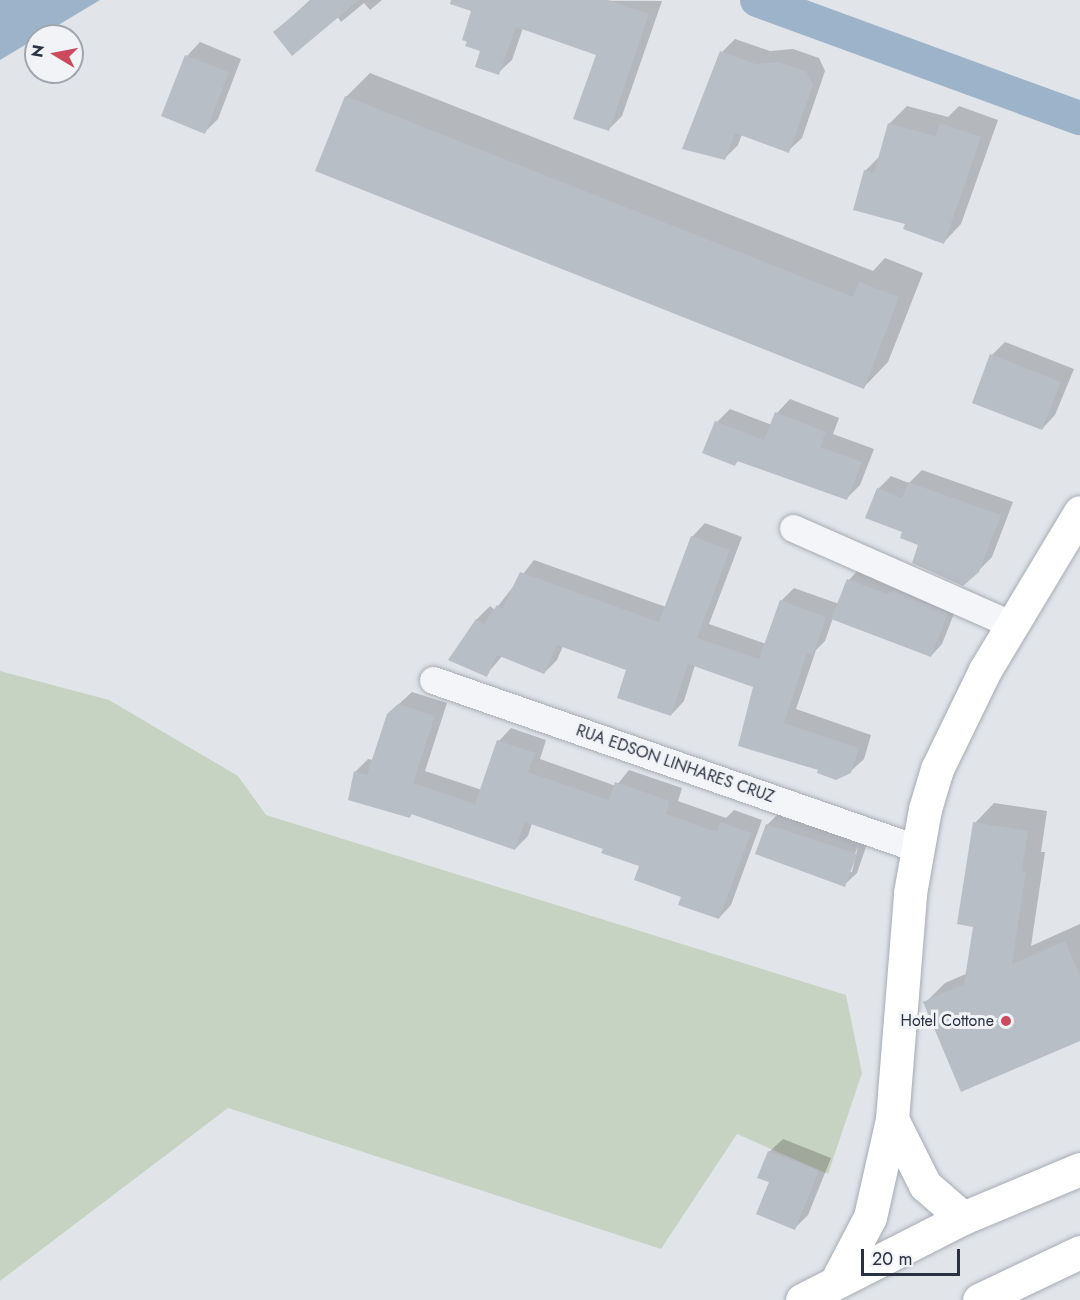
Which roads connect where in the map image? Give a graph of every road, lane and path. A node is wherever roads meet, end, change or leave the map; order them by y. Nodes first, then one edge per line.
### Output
1 (1078, 517) edge
2 (793, 528) dead end
3 (1011, 624) junction
4 (433, 680) dead end
5 (916, 848) junction
6 (892, 1119) junction
7 (1080, 1169) edge
8 (963, 1218) junction
9 (1080, 1252) edge
10 (836, 1282) junction
11 (802, 1300) edge
12 (979, 1300) edge

1 - 3 main road
2 - 3 street
3 - 5 main road
4 - 5 street, RUA EDSON LINHARES CRUZ
5 - 6 main road
6 - 8 main road
6 - 10 main road
7 - 8 main road
8 - 10 main road
9 - 12 main road
10 - 11 main road

